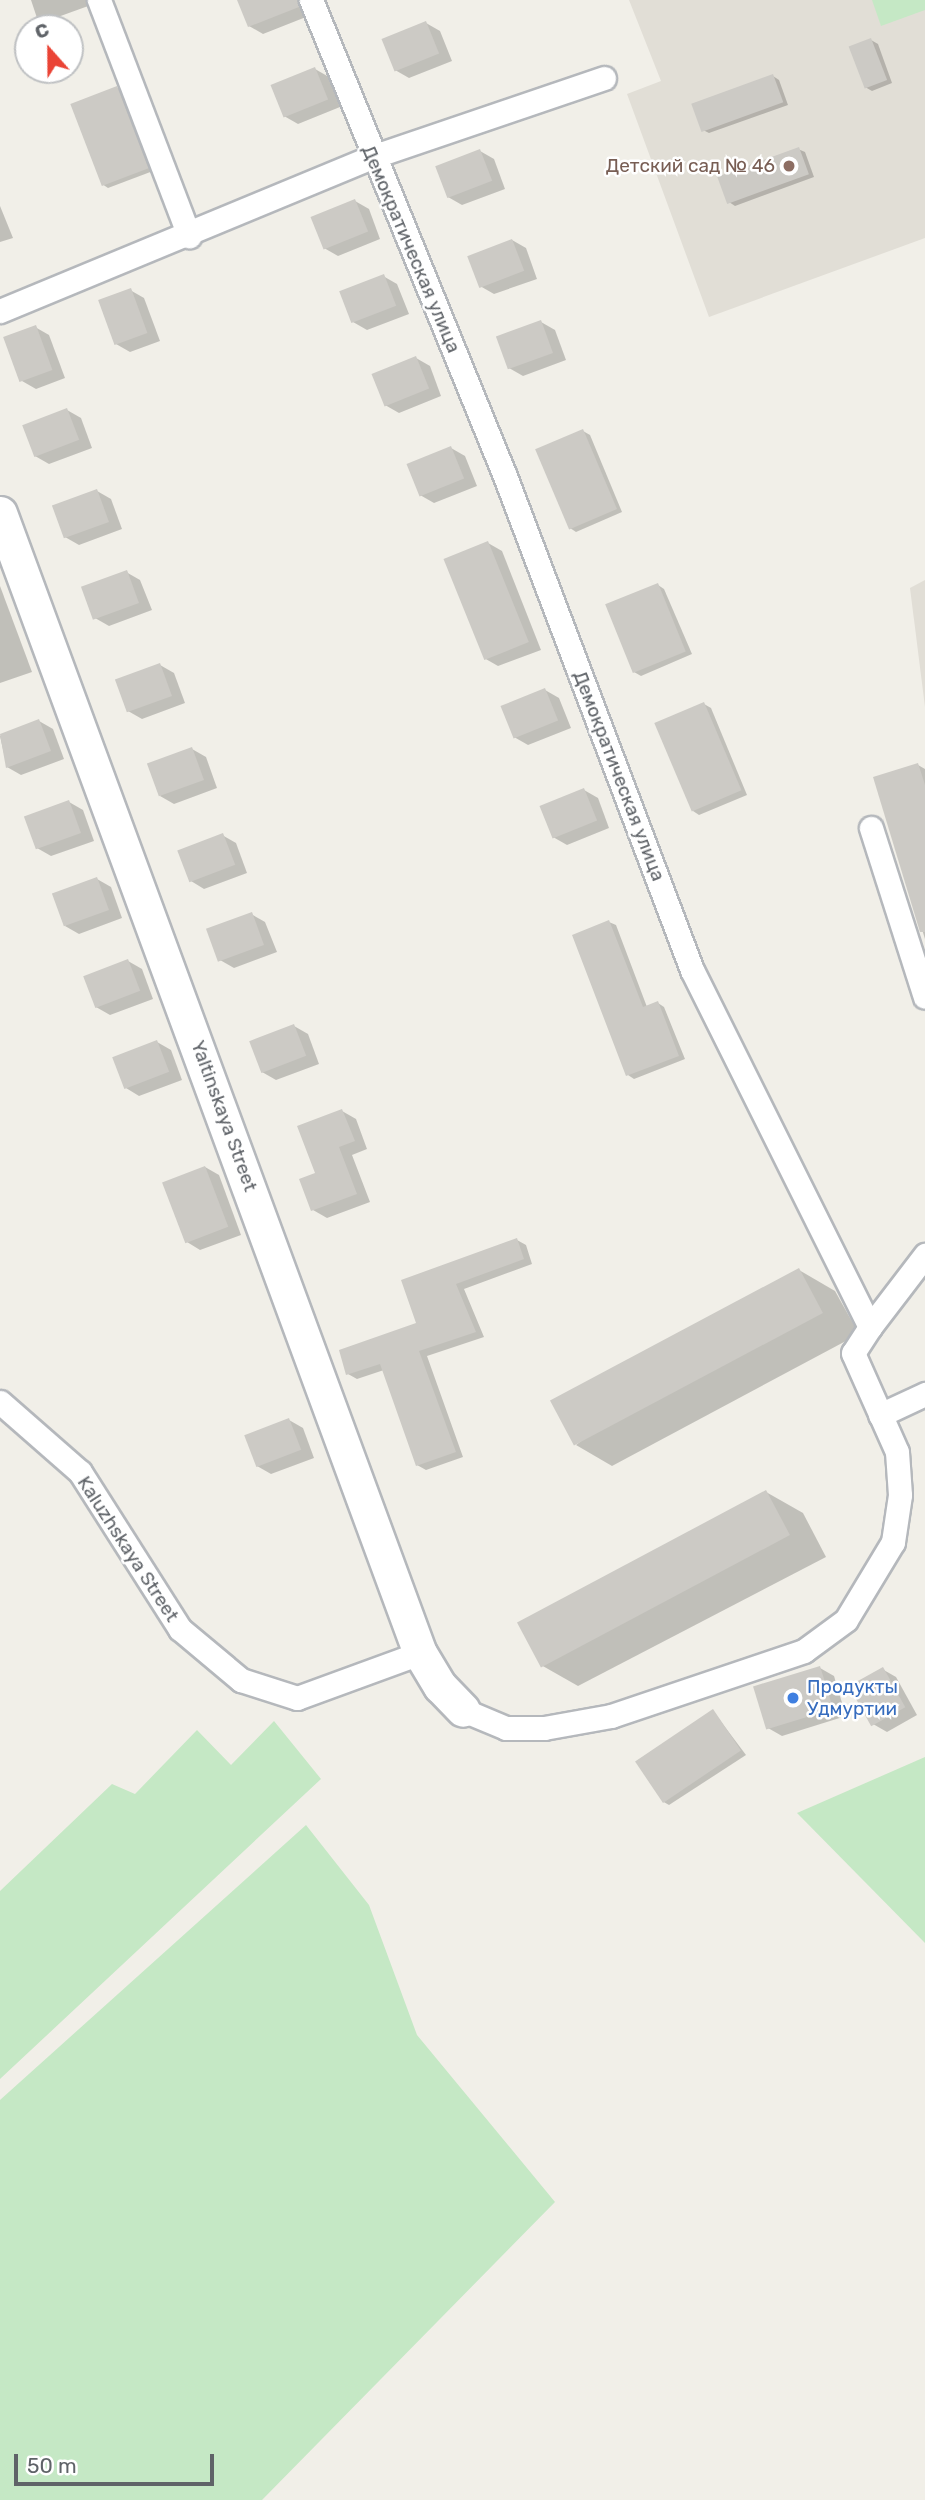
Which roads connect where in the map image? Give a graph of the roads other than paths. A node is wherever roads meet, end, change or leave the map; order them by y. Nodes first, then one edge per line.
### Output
1 (99, 0) edge
2 (311, 0) edge
3 (604, 78) dead end
4 (372, 157) junction
5 (189, 236) junction
6 (0, 311) edge
7 (0, 513) edge
8 (871, 828) dead end
9 (925, 998) edge
10 (925, 1255) edge
11 (870, 1327) junction
12 (925, 1394) edge
13 (0, 1402) edge
14 (880, 1415) junction
15 (420, 1653) junction
16 (463, 1710) joint

1 - 5 street
2 - 4 street, Демократическая улица
3 - 4 street
4 - 5 street
4 - 11 street, Демократическая улица
5 - 6 street
7 - 15 street, Yaltinskaya Street
8 - 9 street
10 - 11 street
11 - 14 street
12 - 14 street
13 - 15 street, Kaluzhskaya Street
14 - 16 street
15 - 16 street, Yaltinskaya Street

